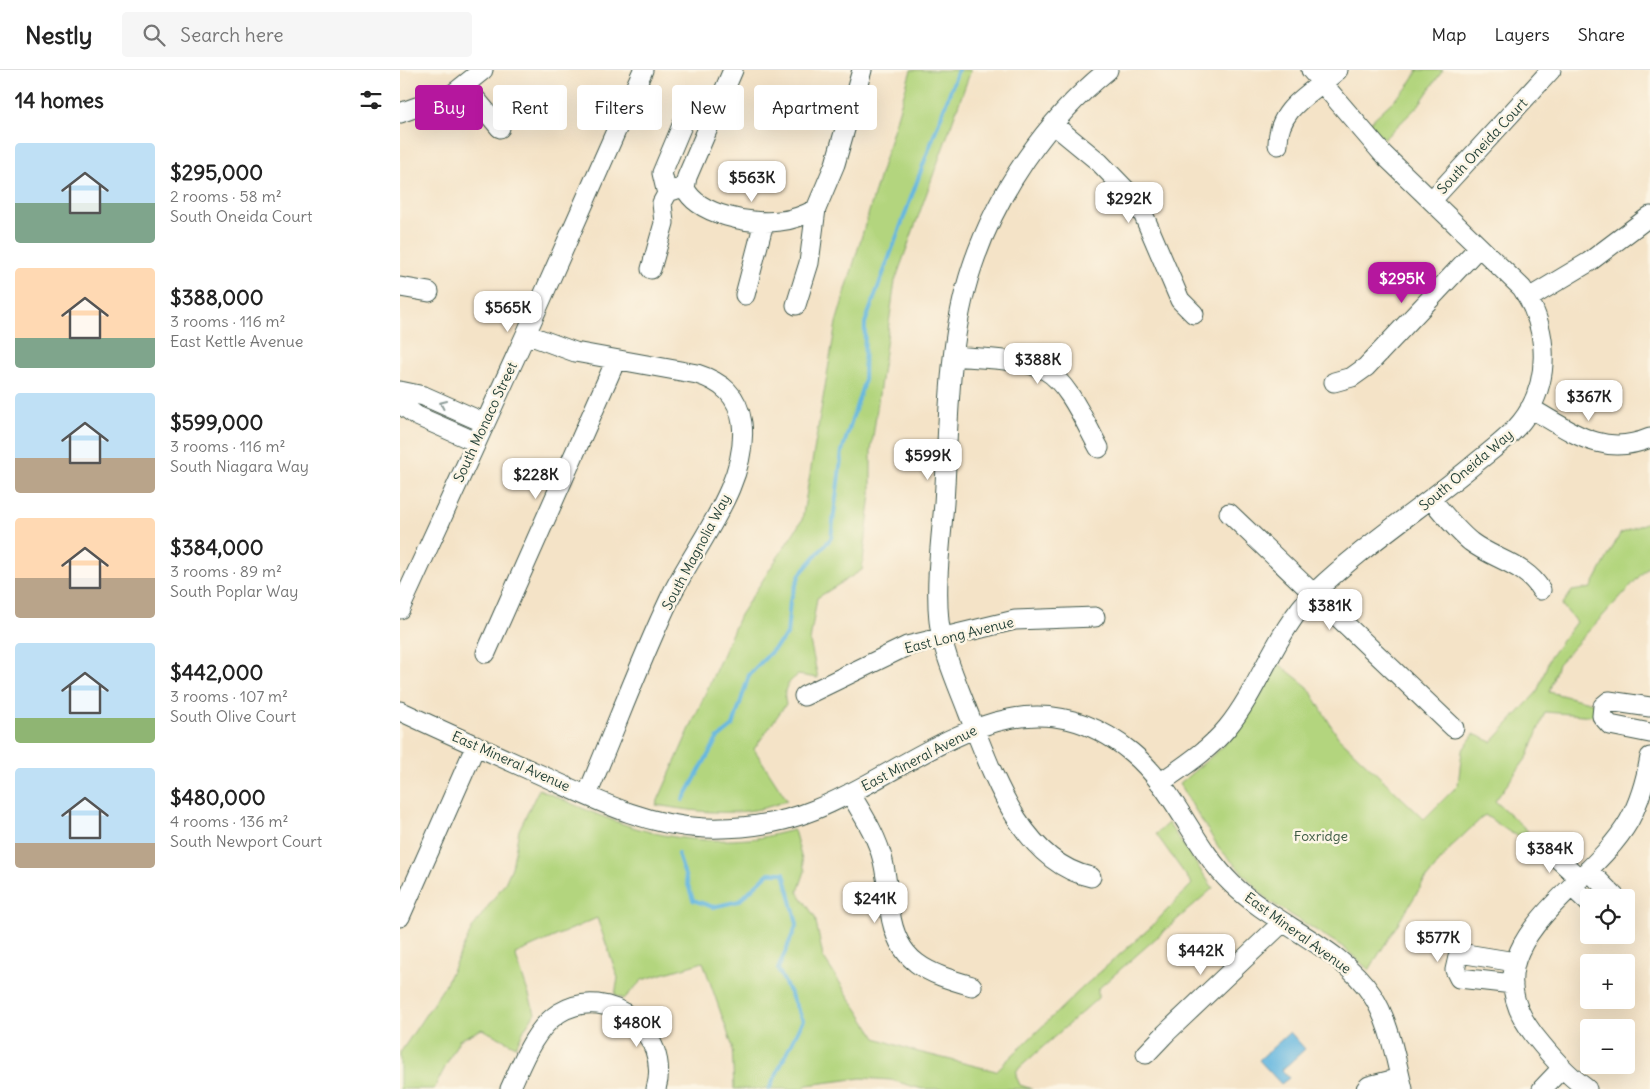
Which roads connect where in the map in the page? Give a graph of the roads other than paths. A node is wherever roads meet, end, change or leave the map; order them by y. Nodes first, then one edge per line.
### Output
1 (483, 70) edge
2 (643, 70) edge
3 (733, 70) edge
4 (862, 70) edge
5 (1338, 70) edge
6 (1551, 70) edge
7 (1104, 71) edge
8 (1316, 77) edge
9 (466, 85) edge
10 (727, 85) edge
11 (415, 108) edge
12 (483, 108) edge
13 (400, 113) edge
14 (493, 120) edge
15 (1054, 126) junction
16 (679, 130) edge
17 (708, 130) edge
18 (1278, 145) dead end
19 (685, 188) junction
20 (667, 194) junction
21 (1432, 200) junction
22 (816, 209) junction
23 (1650, 216) edge
24 (764, 222) junction
25 (1479, 247) junction
26 (651, 269) dead end
27 (400, 287) edge
28 (429, 292) dead end
29 (745, 294) dead end
30 (1528, 298) junction
31 (796, 305) dead end
32 (1194, 314) dead end
33 (526, 334) junction
34 (954, 356) junction
35 (616, 360) junction
36 (1334, 382) dead end
37 (400, 391) edge
38 (400, 404) edge
39 (1530, 408) junction
40 (485, 423) junction
41 (1650, 438) edge
42 (476, 442) junction
43 (1099, 448) dead end
44 (1431, 499) junction
45 (1229, 512) dead end
46 (1541, 590) dead end
47 (1314, 593) junction
48 (400, 609) edge
49 (1096, 618) dead end
50 (942, 638) junction
51 (486, 653) dead end
52 (804, 696) dead end
53 (1650, 707) edge
54 (400, 712) edge
55 (975, 728) junction
56 (1454, 728) dead end
57 (1650, 734) edge
58 (476, 745) junction
59 (1650, 757) edge
60 (1160, 783) junction
61 (850, 793) junction
62 (587, 795) junction
63 (1543, 845) dead end
64 (1092, 877) dead end
65 (1580, 879) junction
66 (1584, 889) edge
67 (1599, 889) edge
68 (400, 917) edge
69 (1282, 924) junction
70 (1515, 962) junction
71 (1513, 984) junction
72 (972, 986) dead end
73 (1146, 1054) dead end
74 (1562, 1068) junction
75 (1401, 1083) edge
76 (510, 1089) edge
77 (656, 1089) edge
78 (1366, 1089) edge
79 (1542, 1089) edge
80 (1587, 1089) edge

1 - 9 street
2 - 33 street, South Monaco Street
3 - 10 street
4 - 22 street
5 - 8 street
6 - 21 street, South Oneida Court
7 - 15 street
8 - 18 street
8 - 21 street, South Oneida Way
11 - 13 street
12 - 14 street
15 - 32 street
15 - 34 street
16 - 20 street
17 - 19 street
19 - 20 street
19 - 24 street
20 - 26 street
21 - 25 street, South Oneida Way
22 - 24 street
22 - 31 street
23 - 30 street
24 - 29 street
25 - 30 street, South Oneida Way
25 - 36 street
27 - 28 street
30 - 39 street, South Oneida Way
33 - 35 street, South Magnolia Way
33 - 40 street, South Monaco Street
34 - 43 street
34 - 50 street
35 - 51 street
35 - 62 street, South Magnolia Way
40 -> 37 street
38 - 42 street
39 - 41 street
39 - 44 street, South Oneida Way
40 - 42 street, South Monaco Street
42 - 48 street, South Monaco Street
44 - 46 street
44 - 47 street, South Oneida Way
45 - 47 street
47 - 56 street
47 - 60 street, South Oneida Way
49 - 50 street, East Long Avenue
50 - 52 street, East Long Avenue
50 - 55 street
53 - 57 street
54 - 58 street, East Mineral Avenue
55 - 60 street, East Mineral Avenue
55 - 61 street, East Mineral Avenue
55 - 64 street
58 - 62 street, East Mineral Avenue
58 - 68 street
59 - 65 street
60 - 69 street, East Mineral Avenue
61 - 62 street, East Mineral Avenue
61 - 72 street
63 - 65 street
65 - 66 street
65 - 67 street
65 - 70 street
69 - 73 street
69 - 75 street, East Mineral Avenue
70 - 71 street
70 - 71 street
71 - 74 street
74 - 79 street
74 - 80 street
75 - 78 street
76 - 77 street

